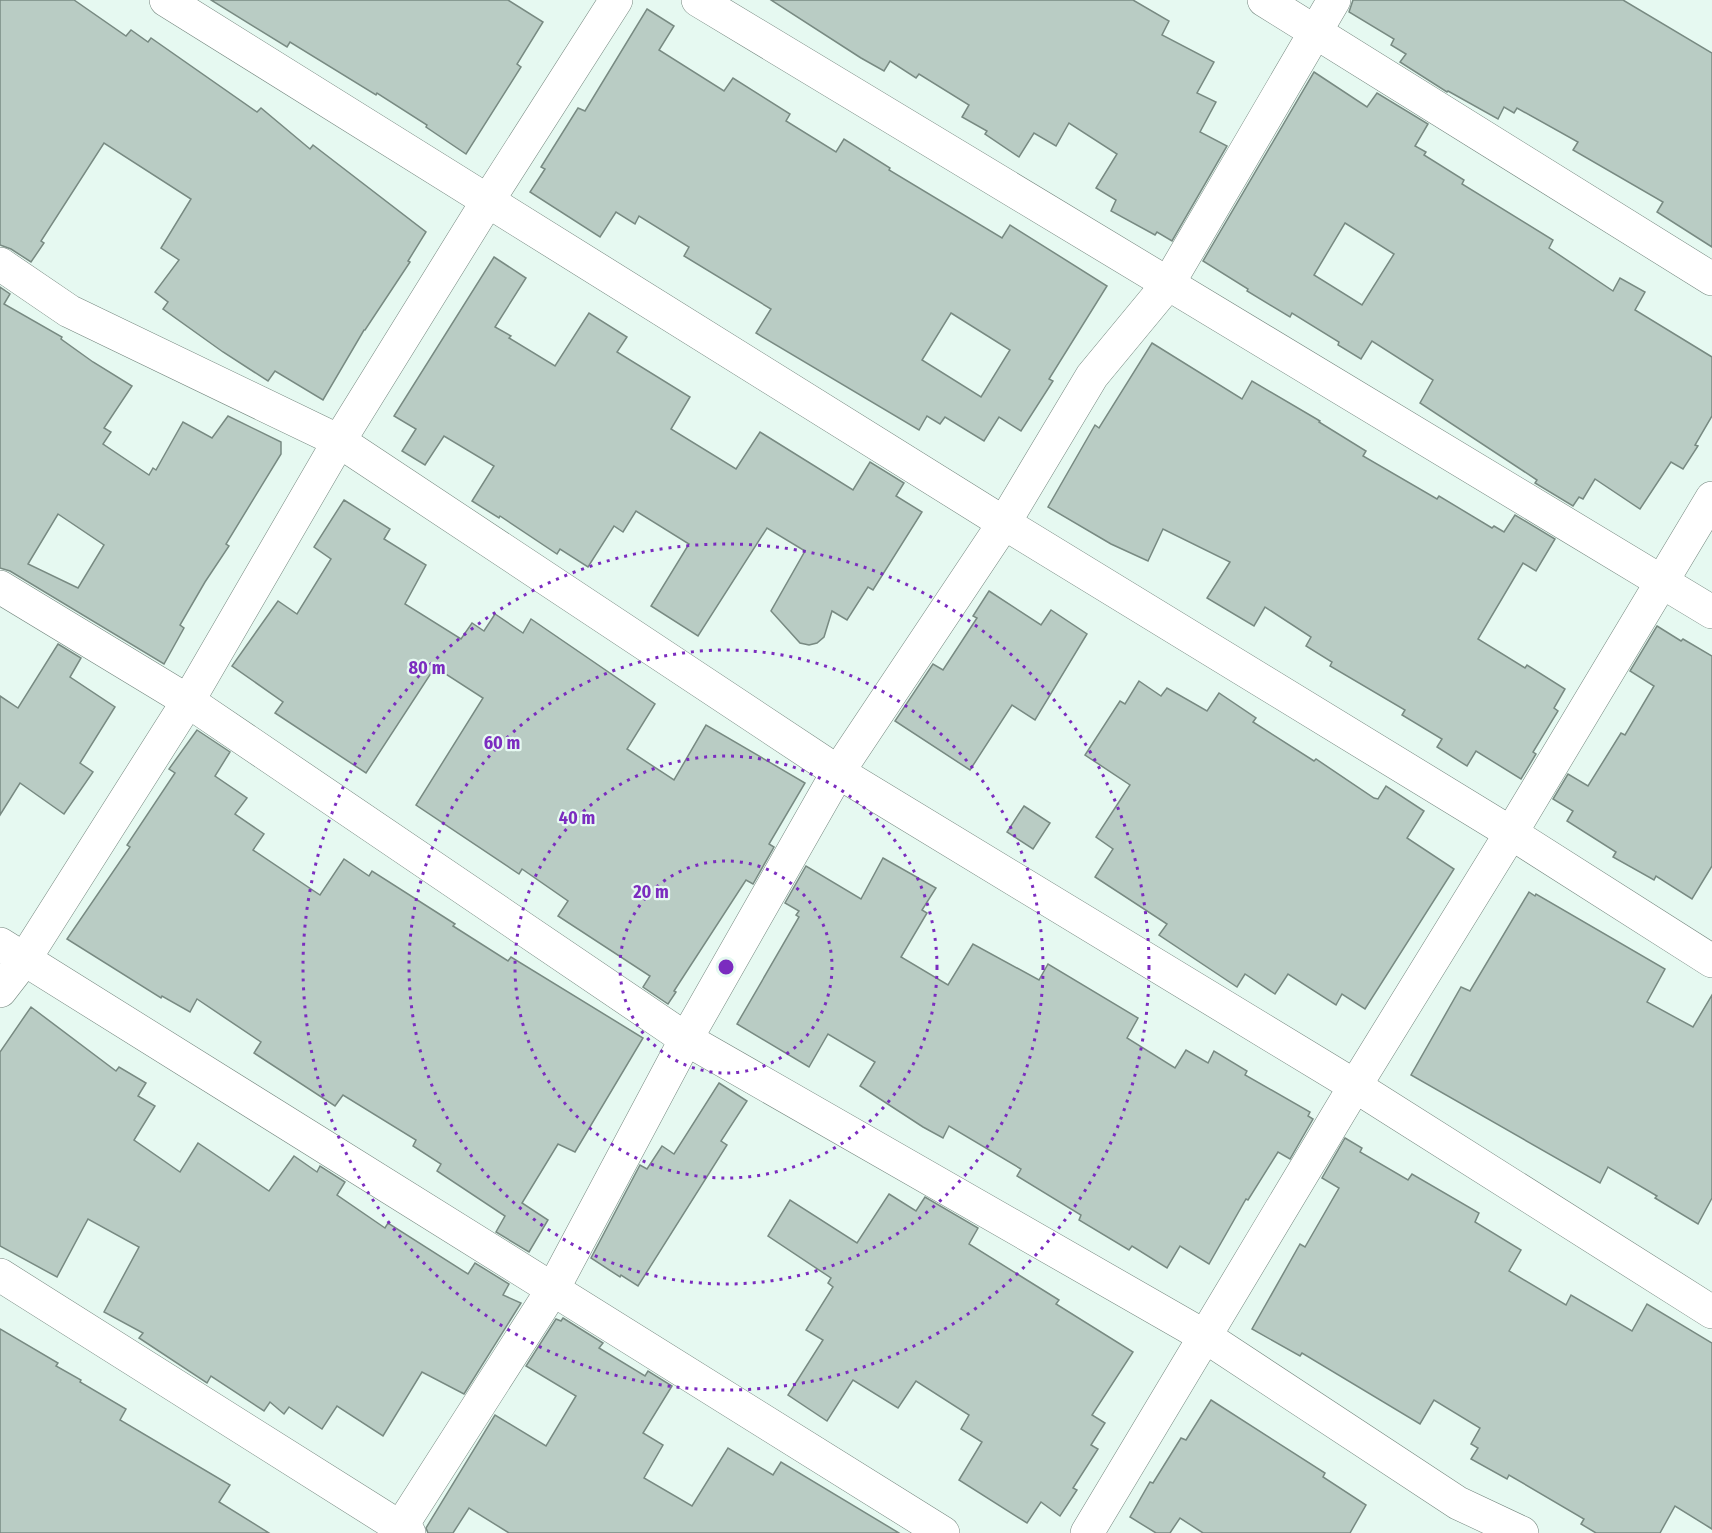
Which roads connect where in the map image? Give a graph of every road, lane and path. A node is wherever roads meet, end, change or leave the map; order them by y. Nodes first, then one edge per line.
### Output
1 (166, 0) edge
2 (616, 0) edge
3 (698, 0) edge
4 (1264, 0) edge
5 (1334, 0) edge
6 (1315, 33) junction
7 (487, 201) junction
8 (0, 264) edge
9 (1712, 279) edge
10 (1168, 284) junction
11 (339, 441) junction
12 (1712, 498) edge
13 (1004, 523) junction
14 (1663, 581) junction
15 (0, 587) edge
16 (1712, 612) edge
17 (188, 701) junction
18 (838, 772) junction
19 (1511, 833) junction
20 (12, 952) edge
21 (1712, 961) edge
22 (0, 991) edge
23 (686, 1040) junction
24 (1355, 1086) junction
25 (0, 1275) edge
26 (553, 1289) junction
27 (1712, 1312) edge
28 (1206, 1337) junction
29 (402, 1531) edge
30 (943, 1533) edge
31 (1087, 1533) edge
32 (1522, 1533) edge

1 - 7 street
2 - 7 street
3 - 10 street
4 - 6 street
5 - 6 street
6 - 9 street
6 - 10 street
7 - 11 street
7 - 13 street
8 - 11 street
10 - 13 street
10 - 14 street
11 - 17 street
11 - 18 street
12 - 14 street
13 - 18 street
13 - 19 street
14 - 16 street
14 - 19 street
15 - 17 street
17 - 20 street
17 - 23 street
18 - 23 street
18 - 24 street
19 - 21 street
19 - 24 street
20 - 22 street
20 - 26 street
23 - 26 street
23 - 28 street
24 - 27 street
24 - 28 street
25 - 29 street
26 - 29 street
26 - 30 street
28 - 31 street
28 - 32 street

